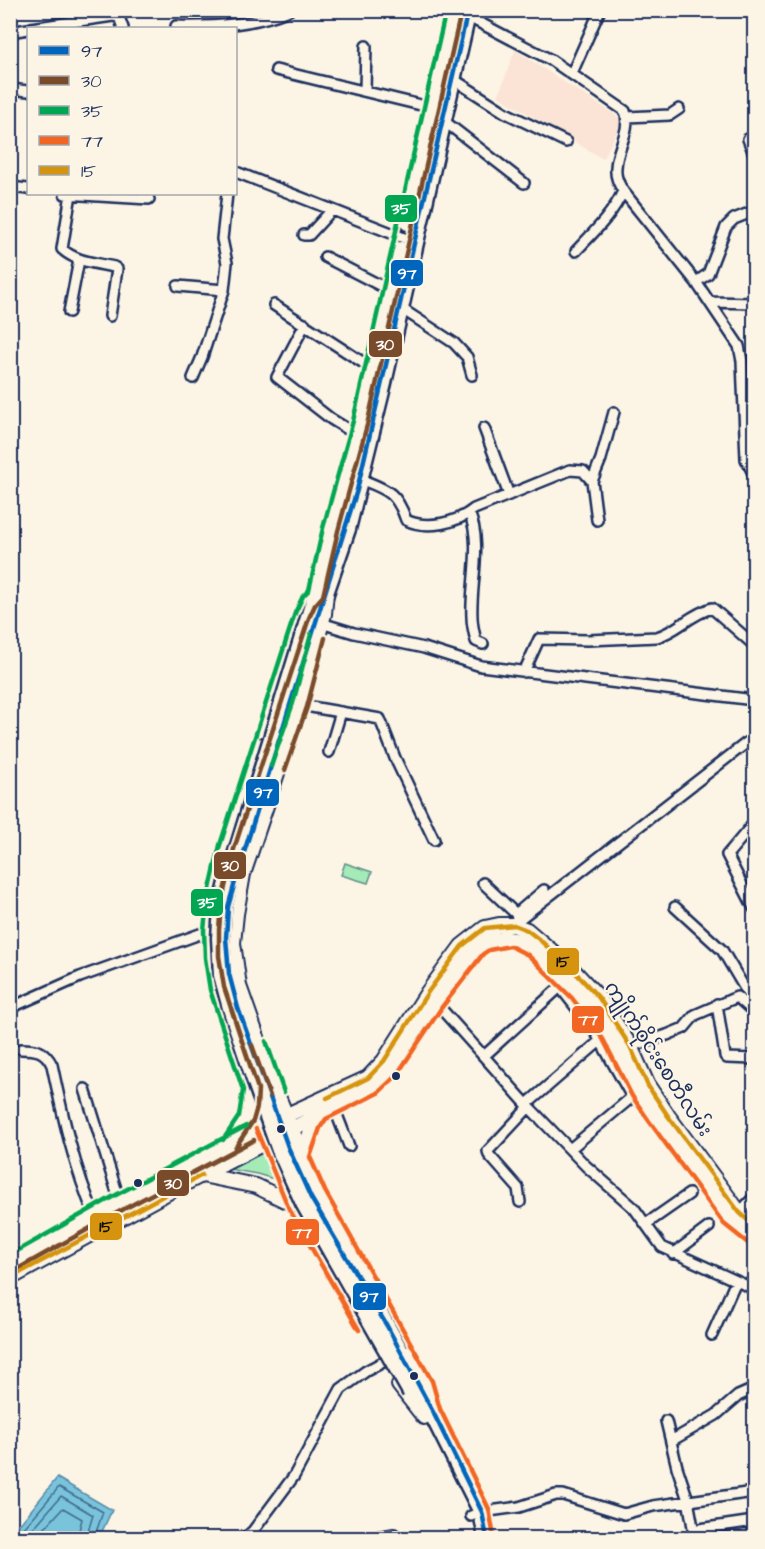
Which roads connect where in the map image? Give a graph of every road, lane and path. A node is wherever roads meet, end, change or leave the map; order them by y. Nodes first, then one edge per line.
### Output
1 (289, 10) edge
2 (600, 10) edge
3 (461, 12) edge
4 (176, 26) dead end
5 (52, 27) edge
6 (123, 27) edge
7 (27, 29) edge
8 (10, 32) edge
9 (366, 46) dead end
10 (276, 70) dead end
11 (572, 73) junction
12 (453, 79) junction
13 (10, 89) edge
14 (27, 90) edge
15 (365, 91) junction
16 (679, 108) dead end
17 (439, 115) junction
18 (627, 117) junction
19 (748, 139) dead end
20 (566, 142) dead end
21 (754, 154) edge
22 (237, 172) edge
23 (524, 183) dead end
24 (10, 187) edge
25 (27, 189) edge
26 (623, 191) junction
27 (71, 195) edge
28 (84, 195) edge
29 (227, 195) edge
30 (149, 200) dead end
31 (331, 211) junction
32 (754, 211) edge
33 (304, 235) dead end
34 (404, 238) junction
35 (576, 251) dead end
36 (325, 257) dead end
37 (79, 260) junction
38 (696, 282) junction
39 (178, 286) dead end
40 (224, 290) junction
41 (391, 291) junction
42 (710, 302) junction
43 (754, 303) edge
44 (274, 305) dead end
45 (399, 307) junction
46 (69, 312) dead end
47 (110, 316) dead end
48 (305, 324) junction
49 (372, 369) junction
50 (472, 375) dead end
51 (193, 378) dead end
52 (614, 412) dead end
53 (484, 428) dead end
54 (357, 435) junction
55 (754, 475) edge
56 (360, 479) junction
57 (592, 481) junction
58 (509, 495) junction
59 (469, 513) junction
60 (597, 520) dead end
61 (320, 595) junction
62 (321, 623) junction
63 (483, 644) dead end
64 (754, 645) edge
65 (524, 672) junction
66 (754, 700) edge
67 (300, 705) junction
68 (341, 712) junction
69 (754, 737) edge
70 (329, 752) dead end
71 (754, 823) edge
72 (434, 840) dead end
73 (483, 884) dead end
74 (544, 890) dead end
75 (675, 907) dead end
76 (754, 908) edge
77 (515, 925) junction
78 (211, 930) junction
79 (233, 943) junction
80 (754, 982) edge
81 (747, 992) junction
82 (737, 997) junction
83 (436, 1003) junction
84 (717, 1004) junction
85 (10, 1008) edge
86 (754, 1012) edge
87 (601, 1040) junction
88 (21, 1049) dead end
89 (624, 1049) junction
90 (484, 1056) junction
91 (754, 1059) edge
92 (86, 1089) dead end
93 (251, 1089) junction
94 (277, 1094) junction
95 (528, 1105) junction
96 (334, 1107) junction
97 (315, 1109) junction
98 (289, 1122) junction
99 (263, 1126) junction
100 (268, 1141) junction
101 (229, 1144) junction
102 (349, 1146) dead end
103 (570, 1149) junction
104 (302, 1156) junction
105 (202, 1175) junction
106 (318, 1194) junction
107 (689, 1194) dead end
108 (754, 1197) edge
109 (120, 1202) junction
110 (520, 1203) dead end
111 (295, 1205) junction
112 (95, 1216) junction
113 (736, 1216) junction
114 (646, 1224) junction
115 (754, 1226) edge
116 (709, 1227) dead end
117 (754, 1238) edge
118 (42, 1254) junction
119 (673, 1254) junction
120 (10, 1264) edge
121 (10, 1278) edge
122 (736, 1281) junction
123 (754, 1289) edge
124 (712, 1335) dead end
125 (385, 1361) junction
126 (754, 1389) edge
127 (428, 1414) junction
128 (666, 1421) dead end
129 (671, 1441) junction
130 (754, 1492) edge
131 (688, 1500) junction
132 (477, 1514) junction
133 (754, 1521) edge
134 (694, 1534) edge
135 (254, 1535) edge
136 (245, 1539) edge
137 (371, 1539) edge
138 (398, 1539) edge
139 (477, 1539) edge
140 (487, 1539) edge

1 - 4 street
2 - 11 street
3 - 11 street
3 - 12 highway
3 - 17 highway
5 - 6 street
7 - 8 street
9 - 15 street
10 - 15 street
11 - 18 street
12 - 17 highway
12 - 20 street
13 - 14 street
15 - 17 street
16 - 18 street
17 - 23 street
17 - 34 highway
17 - 45 highway
18 - 26 street
19 - 21 street
22 - 31 street
24 - 25 street
26 - 35 street
26 - 38 street
27 - 37 street
28 - 30 street
29 - 40 street
31 - 33 street
31 - 34 street
32 - 38 street
34 - 41 highway
36 - 41 street
37 - 46 street
37 - 47 street
38 - 42 street
39 - 40 street
40 - 51 street
41 - 49 highway
42 - 43 street
42 - 55 street
44 - 48 street
45 - 50 street
45 - 56 highway
48 - 49 street
48 - 54 street
49 - 54 highway
52 - 57 street
53 - 58 street
54 - 61 highway
56 - 59 street
56 - 61 highway
57 - 58 street
57 - 60 street
58 - 59 street
59 - 63 street
61 - 62 main road
61 - 78 main road
61 - 127 highway, bridge
62 - 65 street
62 - 67 main road
64 - 65 street
65 - 66 street
67 - 68 street
67 - 79 main road
68 - 70 street
68 - 72 street
69 - 77 street
71 - 76 street
73 - 77 street
74 - 77 street
75 - 81 street
77 - 83 main road
77 - 89 main road, ကျိုက်ဝိုင်းစေတီလမ်း
77 - 97 main road
78 - 79 main road
78 - 85 street
78 - 93 main road
79 - 94 main road
80 - 81 street
81 - 82 street
82 - 84 street
82 - 86 street
83 - 90 street
83 - 96 main road
84 - 89 street
84 - 91 street
87 - 90 street
87 - 95 street
87 - 103 street
88 - 112 street
89 - 113 main road, ကျိုက်ဝိုင်းစေတီလမ်း
90 - 95 street
92 - 109 street
93 - 99 main road
93 - 101 main road
94 - 97 main road
94 - 98 main road
95 - 103 street
95 - 110 street
96 - 97 main road
96 - 102 street
97 - 98 main road
97 - 104 main road
98 - 99 main road
98 - 100 main road
98 - 104 main road
99 - 100 main road
99 - 101 main road
100 - 105 main road
100 - 111 main road
101 - 109 main road
103 - 114 street
104 - 106 main road
105 - 111 main road
105 - 118 main road
106 - 111 street
106 - 127 main road
107 - 114 street
108 - 113 street
109 - 112 main road
111 - 125 main road
112 - 118 main road
113 - 115 main road
113 - 117 main road
114 - 119 street
116 - 119 street
118 - 120 main road
118 - 121 main road
119 - 122 street
122 - 123 street
122 - 124 street
125 - 127 main road
125 - 135 street
126 - 129 street
127 - 132 highway
128 - 129 street
129 - 131 street
130 - 131 street
131 - 132 street
131 - 134 street
132 - 139 highway
132 - 140 highway
133 - 134 street
135 - 136 street
137 - 138 street

